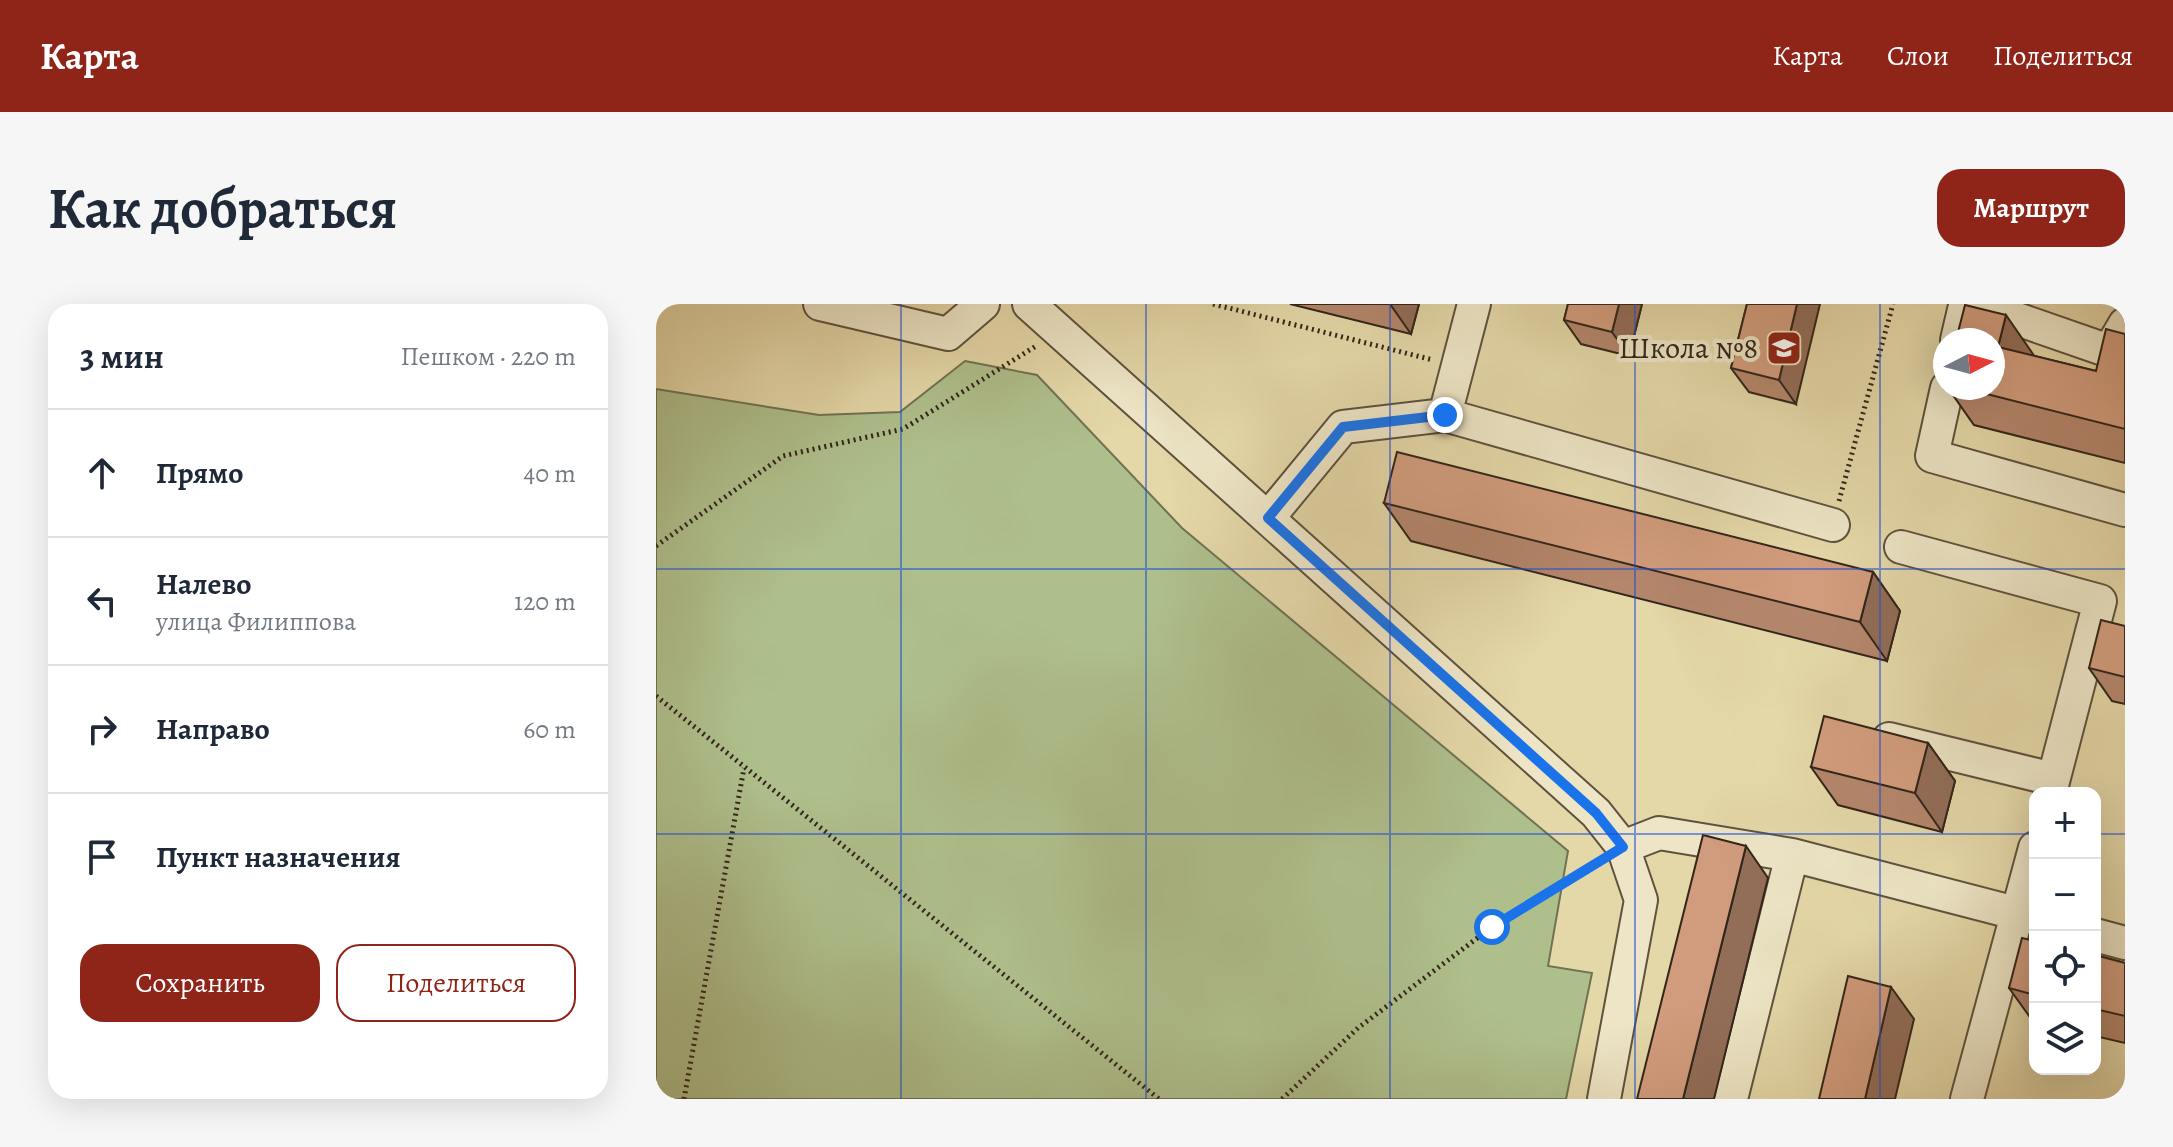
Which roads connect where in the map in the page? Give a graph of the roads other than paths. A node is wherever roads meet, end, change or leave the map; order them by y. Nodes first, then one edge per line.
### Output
1 (820, 304) edge
2 (983, 304) edge
3 (1029, 304) edge
4 (1474, 304) edge
5 (2125, 324) edge
6 (1960, 328) edge
7 (1944, 400) edge
8 (1445, 415) junction
9 (2125, 510) edge
10 (1268, 518) junction
11 (1833, 525) road end
12 (1901, 547) dead end
13 (2112, 604) edge
14 (1862, 732) edge
15 (2052, 786) edge
16 (1623, 847) junction
17 (1792, 855) junction
18 (2034, 859) edge
19 (2026, 916) edge
20 (2101, 937) edge
21 (2125, 943) edge
22 (1604, 1099) edge
23 (1731, 1099) edge
24 (1967, 1099) edge

1 - 2 street
3 - 10 street
4 - 8 street
5 - 6 street
7 - 9 street
8 - 10 street
8 - 11 street
10 - 16 street
12 - 13 street
13 - 15 street
14 - 15 street
16 - 17 street
16 - 22 street
17 - 19 street
17 - 23 street
18 - 19 street
19 - 24 street
20 - 21 street

